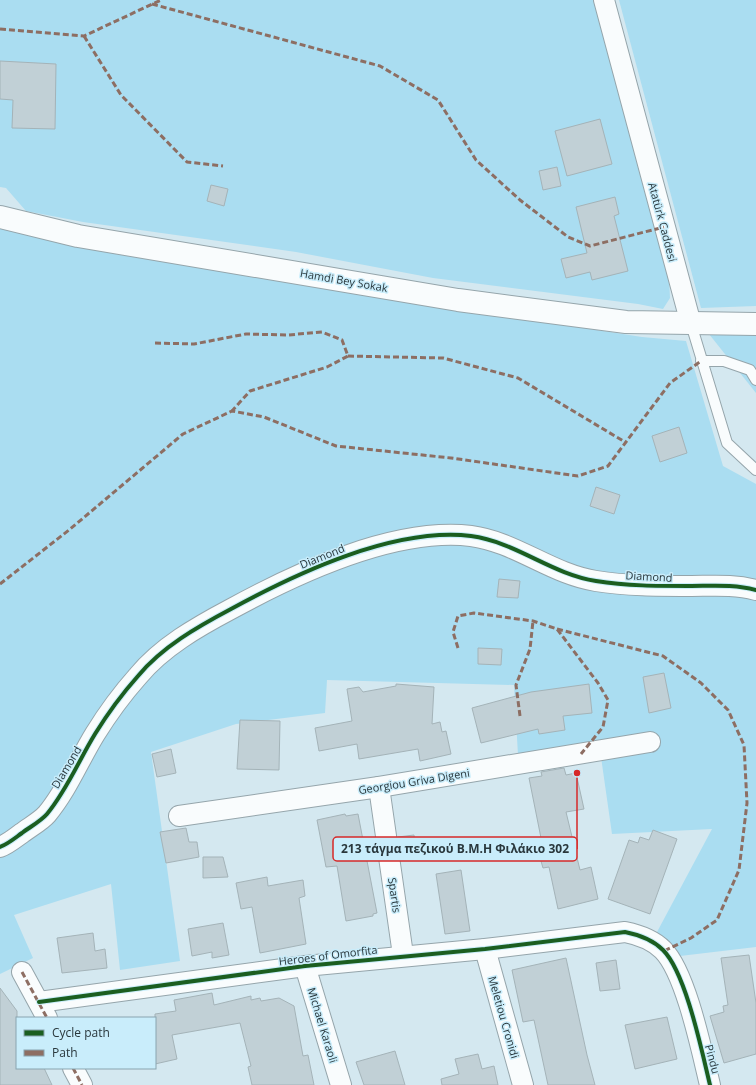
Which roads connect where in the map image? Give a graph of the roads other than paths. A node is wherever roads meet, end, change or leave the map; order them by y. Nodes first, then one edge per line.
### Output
1 (604, 0) edge
2 (0, 218) edge
3 (690, 324) junction
4 (756, 324) edge
5 (701, 360) junction
6 (756, 380) edge
7 (756, 470) edge
8 (756, 590) edge
9 (650, 742) dead end
10 (379, 787) junction
11 (179, 816) dead end
12 (0, 847) edge
13 (620, 933) joint
14 (485, 949) junction
15 (403, 955) junction
16 (305, 966) junction
17 (22, 972) dead end
18 (43, 1010) edge
19 (74, 1069) edge
20 (82, 1085) edge
21 (341, 1085) edge
22 (523, 1085) edge
23 (710, 1085) edge

1 - 3 street, Atatürk Caddesi
2 - 3 street, Hamdi Bey Sokak
3 - 4 street, Hamdi Bey Sokak
3 - 5 lane, Atatürk Caddesi
5 - 6 lane
5 - 7 lane, Atatürk Caddesi
8 - 12 street, Diamond
9 - 10 street, Georgiou Griva Digeni
10 - 11 street, Georgiou Griva Digeni
10 - 15 street, Spartis
13 - 14 street, Heroes of Omorfita
13 - 23 street, Pindu
14 - 15 street, Heroes of Omorfita
14 - 22 street, Meletiou Cronidi
15 - 16 street, Heroes of Omorfita
16 - 18 street, Heroes of Omorfita
16 - 21 street, Michael Karaoli
17 - 18 street
19 - 20 street

